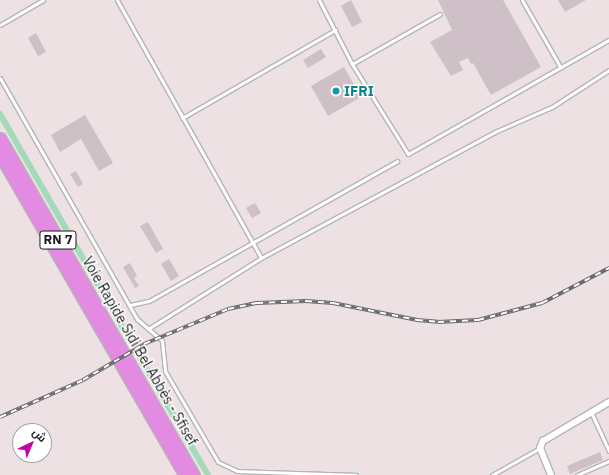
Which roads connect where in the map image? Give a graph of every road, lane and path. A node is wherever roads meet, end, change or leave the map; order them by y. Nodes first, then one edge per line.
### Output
1 (43, 0) edge
2 (117, 0) edge
3 (319, 0) edge
4 (522, 0) edge
5 (440, 14) dead end
6 (0, 24) edge
7 (335, 30) junction
8 (609, 40) edge
9 (352, 64) junction
10 (561, 68) junction
11 (609, 70) edge
12 (0, 78) edge
13 (182, 118) junction
14 (0, 138) edge
15 (0, 156) edge
16 (397, 161) dead end
17 (252, 242) junction
18 (261, 258) junction
19 (130, 305) junction
20 (148, 329) junction
21 (609, 402) edge
22 (591, 412) junction
23 (540, 448) junction
24 (609, 451) edge
25 (609, 461) edge
26 (185, 475) edge
27 (194, 475) edge
28 (356, 475) edge
29 (492, 475) edge
30 (551, 475) edge
31 (577, 475) edge

1 - 6 lane
2 - 13 lane
3 - 7 lane
4 - 10 lane
5 - 9 lane
7 - 9 lane
7 - 13 lane
8 - 10 lane
9 - 10 lane
11 - 18 lane
12 - 19 lane
13 - 17 lane
14 - 27 highway, Voie Rapide Sidi Bel Abbès - Sfisef / RN 7
15 - 26 highway, Voie Rapide Sidi Bel Abbès - Sfisef / RN 7
16 - 17 lane
17 - 18 lane
17 - 19 lane
18 - 20 lane
19 - 20 lane
20 - 28 lane
21 - 22 street
22 - 23 street
22 - 24 lane
23 - 29 lane
23 - 30 street
25 - 31 lane

